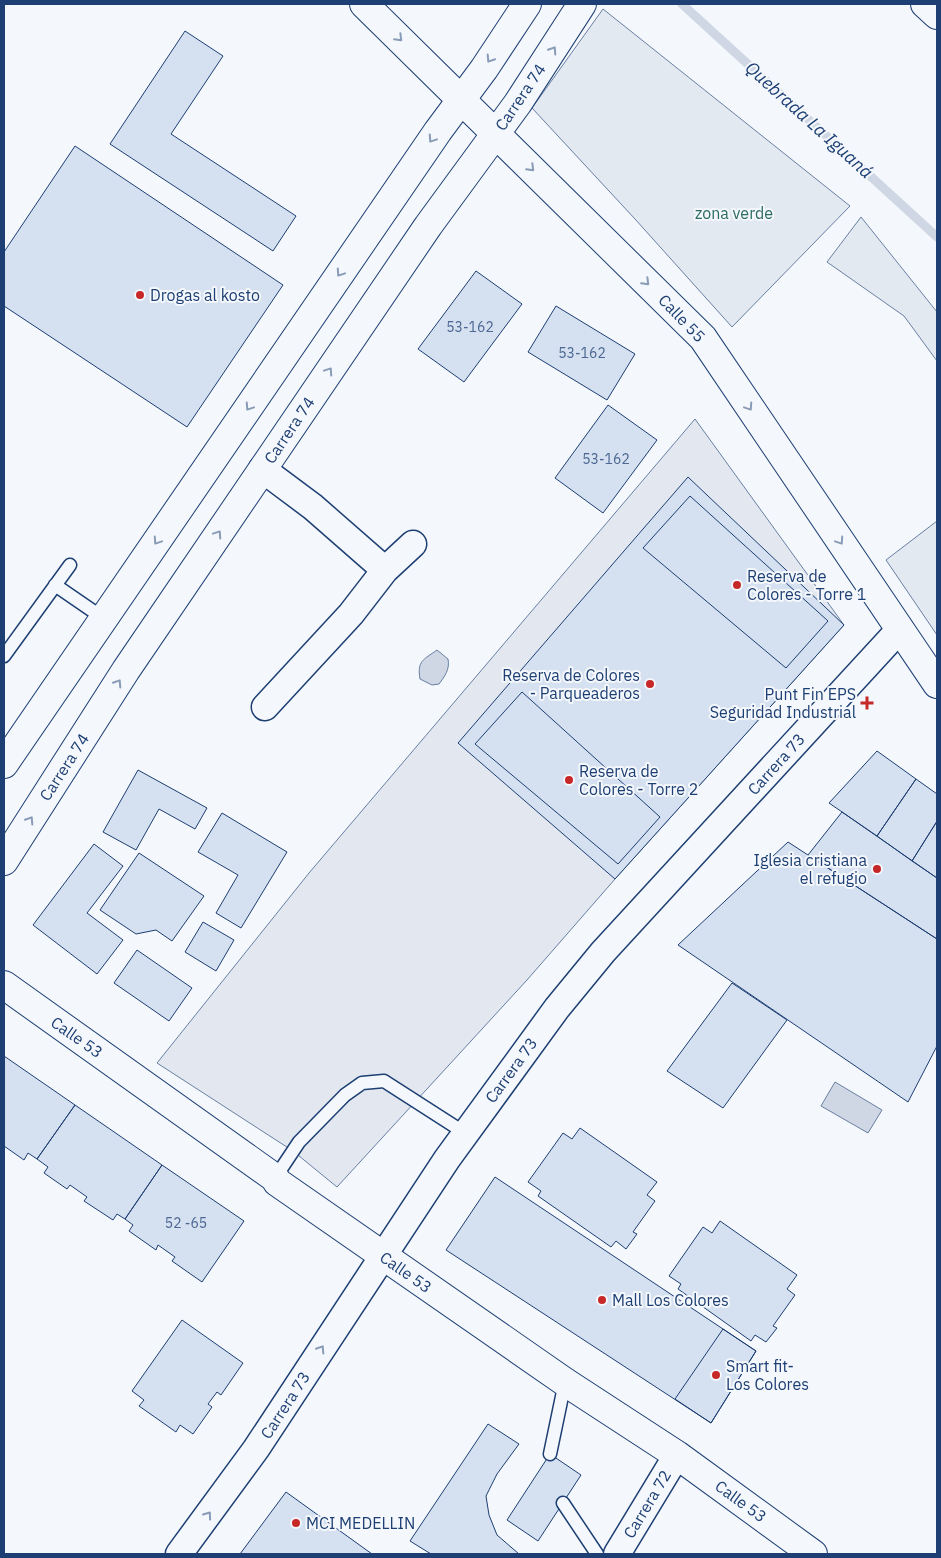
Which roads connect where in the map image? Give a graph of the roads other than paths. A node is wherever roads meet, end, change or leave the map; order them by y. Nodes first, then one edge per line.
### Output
1 (364, 4) edge
2 (527, 4) edge
3 (925, 4) edge
4 (579, 8) edge
5 (937, 15) edge
6 (461, 100) junction
7 (496, 134) junction
8 (262, 469) junction
9 (413, 544) dead end
10 (70, 565) dead end
11 (385, 570) junction
12 (55, 586) junction
13 (104, 618) junction
14 (900, 629) junction
15 (4, 656) edge
16 (937, 684) edge
17 (265, 707) dead end
18 (4, 764) edge
19 (4, 861) edge
20 (4, 985) edge
21 (465, 1132) junction
22 (275, 1178) junction
23 (382, 1255) junction
24 (565, 1382) junction
25 (550, 1454) dead end
26 (677, 1455) junction
27 (563, 1503) dead end
28 (179, 1554) edge
29 (597, 1554) edge
30 (617, 1554) edge
31 (813, 1554) edge

1 -> 6 main road, Calle 55
2 -> 6 main road
3 - 5 main road
7 -> 4 main road, Carrera 74
6 - 7 main road, Calle 55
6 -> 13 main road
8 -> 7 main road, Carrera 74
7 -> 14 main road, Calle 55
8 - 11 street
19 -> 8 main road, Carrera 74
9 - 11 street
10 - 12 lane
11 - 17 street
12 - 13 lane
12 - 15 lane
13 - 18 main road
14 - 16 main road, Calle 55
14 - 21 street, Carrera 73
20 - 22 main road, Calle 53
21 - 22 lane
21 - 23 street, Carrera 73
22 - 23 main road, Calle 53
23 - 24 main road, Calle 53
28 -> 23 street, Carrera 73
24 - 25 lane
24 - 26 main road, Calle 53
26 - 30 street, Carrera 72
26 - 31 main road, Calle 53
27 - 29 lane

